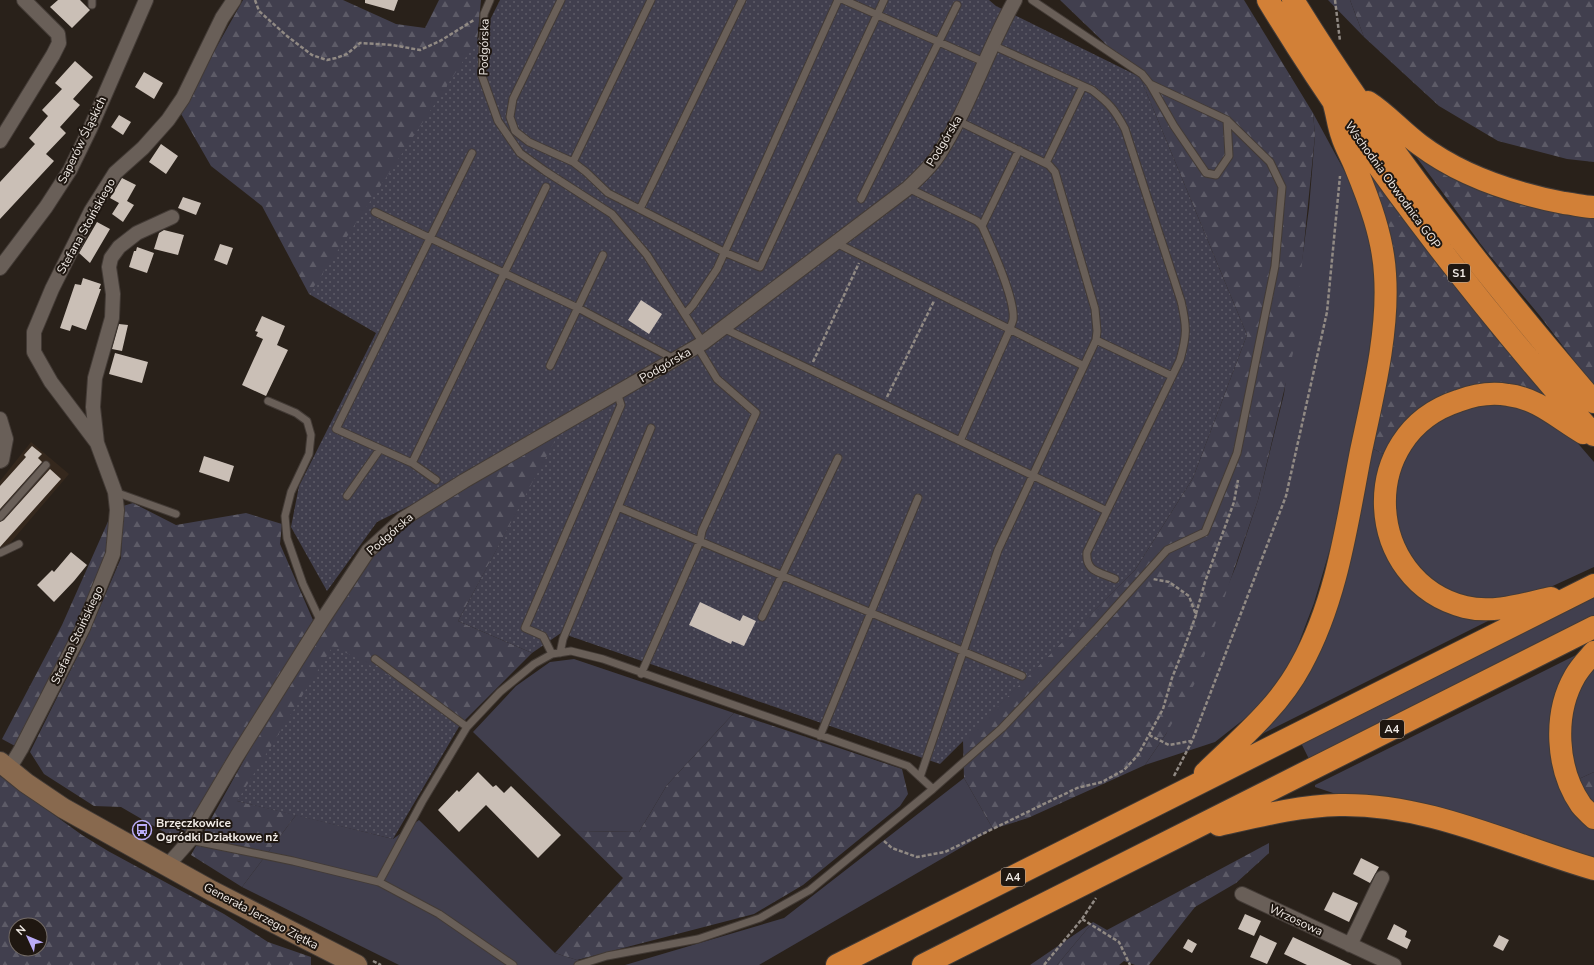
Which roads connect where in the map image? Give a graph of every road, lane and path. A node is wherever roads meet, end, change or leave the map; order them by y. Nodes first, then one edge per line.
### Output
1 (24, 0) edge
2 (146, 0) edge
3 (234, 0) edge
4 (255, 0) edge
5 (490, 0) edge
6 (561, 0) edge
7 (651, 0) edge
8 (742, 0) edge
9 (838, 0) edge
10 (844, 0) edge
11 (884, 0) edge
12 (1032, 0) edge
13 (1268, 0) edge
14 (1293, 0) edge
15 (1335, 0) edge
16 (1009, 2) edge
17 (957, 5) dead end
18 (484, 14) junction
19 (877, 14) junction
20 (1340, 36) dead end
21 (939, 42) junction
22 (992, 45) junction
23 (984, 62) junction
24 (1150, 84) junction
25 (1083, 86) junction
26 (1353, 92) junction
27 (1334, 104) junction
28 (1227, 120) junction
29 (958, 121) junction
30 (0, 141) edge
31 (1019, 150) junction
32 (472, 153) dead end
33 (573, 162) junction
34 (1046, 163) junction
35 (1340, 170) dead end
36 (546, 187) dead end
37 (908, 188) junction
38 (861, 199) dead end
39 (1594, 207) edge
40 (640, 209) junction
41 (375, 212) dead end
42 (172, 217) dead end
43 (982, 226) junction
44 (430, 238) junction
45 (836, 243) junction
46 (724, 252) junction
47 (603, 256) dead end
48 (862, 256) junction
49 (0, 268) edge
50 (504, 273) junction
51 (938, 294) junction
52 (578, 308) junction
53 (685, 314) junction
54 (723, 328) junction
55 (1010, 329) junction
56 (1096, 340) junction
57 (700, 345) junction
58 (674, 359) junction
59 (550, 366) dead end
60 (1084, 366) junction
61 (810, 370) junction
62 (1172, 376) junction
63 (617, 392) junction
64 (268, 401) dead end
65 (1594, 402) edge
66 (884, 405) junction
67 (0, 419) edge
68 (651, 428) dead end
69 (1594, 435) edge
70 (1594, 439) edge
71 (960, 441) junction
72 (97, 443) junction
73 (380, 449) junction
74 (1237, 453) junction
75 (838, 458) dead end
76 (0, 461) edge
77 (412, 463) junction
78 (46, 465) dead end
79 (1033, 475) junction
80 (436, 480) dead end
81 (115, 492) junction
82 (347, 496) dead end
83 (918, 498) dead end
84 (618, 507) junction
85 (1107, 511) junction
86 (176, 514) dead end
87 (0, 517) edge
88 (700, 542) junction
89 (19, 544) dead end
90 (0, 553) edge
91 (782, 576) junction
92 (1143, 577) junction
93 (1115, 579) dead end
94 (1587, 589) edge
95 (871, 613) junction
96 (1196, 615) junction
97 (762, 617) dead end
98 (321, 622) junction
99 (1594, 627) edge
100 (963, 652) junction
101 (1594, 652) edge
102 (560, 653) junction
103 (552, 654) junction
104 (375, 659) dead end
105 (640, 674) junction
106 (1022, 676) dead end
107 (467, 727) junction
108 (1149, 735) junction
109 (820, 736) junction
110 (1192, 741) junction
111 (4, 766) edge
112 (920, 776) junction
113 (1180, 785) junction
114 (933, 789) junction
115 (1594, 818) edge
116 (1191, 831) junction
117 (876, 835) junction
118 (190, 840) junction
119 (167, 866) junction
120 (1594, 869) edge
121 (1382, 878) dead end
122 (379, 882) junction
123 (1242, 894) dead end
124 (1097, 896) dead end
125 (1082, 919) junction
126 (1350, 945) junction
127 (357, 965) edge
128 (513, 965) edge
129 (578, 965) edge
130 (838, 965) edge
131 (923, 965) edge
132 (1044, 965) edge
133 (1130, 965) edge
134 (1394, 965) edge

1 - 30 street
2 - 49 street, Saperów Śląskich
3 - 72 street, Stefana Stoińskiego
4 - 18 path
5 - 18 lane, Podgórska
6 - 33 lane
7 - 33 lane
8 - 40 lane
9 - 46 lane
10 - 19 lane
11 - 19 lane
12 - 24 lane
13 - 27 highway, Wschodnia Obwodnica GOP / S1
14 - 26 highway, Wschodnia Obwodnica GOP / S1
15 - 20 path
16 - 22 street, Podgórska
17 - 21 lane
18 - 53 lane, Podgórska
19 - 21 lane
19 - 46 lane
21 - 23 lane
21 - 38 lane
22 - 23 street, Podgórska
22 - 25 lane
23 - 29 street, Podgórska
24 - 28 lane
24 - 28 lane
25 - 34 lane
25 - 62 lane
26 - 39 highway
26 - 65 highway, Wschodnia Obwodnica GOP / S1
27 - 69 highway, Wschodnia Obwodnica GOP / S1
27 - 113 highway
28 - 74 lane
29 - 31 lane
29 - 37 street, Podgórska
31 - 34 lane
31 - 43 lane
32 - 44 lane
33 - 40 lane
34 - 56 lane
35 - 110 path
36 - 50 lane
37 - 43 lane
37 - 45 street, Podgórska
40 - 46 lane
41 - 44 lane
42 - 72 street, Stefana Stoińskiego
43 - 55 lane
44 - 50 lane
44 - 73 lane
45 - 48 lane
45 - 54 street, Podgórska
46 - 53 lane
47 - 52 lane
48 - 51 lane
48 - 61 path
50 - 52 lane
50 - 77 lane
51 - 55 lane
51 - 66 path
52 - 58 lane
52 - 59 lane
53 - 57 lane, Podgórska
54 - 57 street, Podgórska
54 - 61 lane
55 - 60 lane
55 - 71 lane
56 - 60 lane
56 - 62 lane
57 - 58 street, Podgórska
57 - 88 lane
58 - 63 street, Podgórska
60 - 79 lane
61 - 66 lane
62 - 85 lane
63 - 98 street, Podgórska
63 - 103 lane
64 - 98 lane
66 - 71 lane
67 - 76 street
68 - 84 lane
70 - 94 highway
71 - 79 lane
72 - 81 street, Stefana Stoińskiego
73 - 77 lane
73 - 82 lane
74 - 92 lane
74 - 96 path
75 - 91 lane
77 - 80 lane
78 - 87 lane
79 - 85 lane
79 - 100 lane
81 - 86 lane
81 - 111 street, Stefana Stoińskiego
83 - 95 lane
84 - 88 lane
84 - 102 lane
85 - 93 lane
88 - 91 lane
88 - 105 lane
89 - 90 lane
91 - 95 lane
91 - 97 lane
92 - 96 path
92 - 114 lane
94 - 113 highway, A4
95 - 100 lane
95 - 109 lane
96 - 108 path
98 - 118 street, Podgórska
99 - 116 highway, A4
100 - 106 lane
100 - 112 lane
101 - 115 highway
102 - 103 lane
102 - 105 lane
103 - 107 lane
104 - 107 lane
105 - 109 lane
107 - 122 lane
108 - 110 path
108 - 117 path
109 - 112 lane
110 - 113 path
111 - 119 main road, Generała Jerzego Ziętka
112 - 114 lane
113 - 130 highway, A4
114 - 117 lane
116 - 120 highway
116 - 131 highway, A4
117 - 129 lane
118 - 119 street
118 - 122 lane
119 - 127 main road, Generała Jerzego Ziętka
121 - 126 street
122 - 128 lane
123 - 126 street, Wrzosowa
124 - 125 path
125 - 132 path
125 - 133 path
126 - 134 street, Wrzosowa

